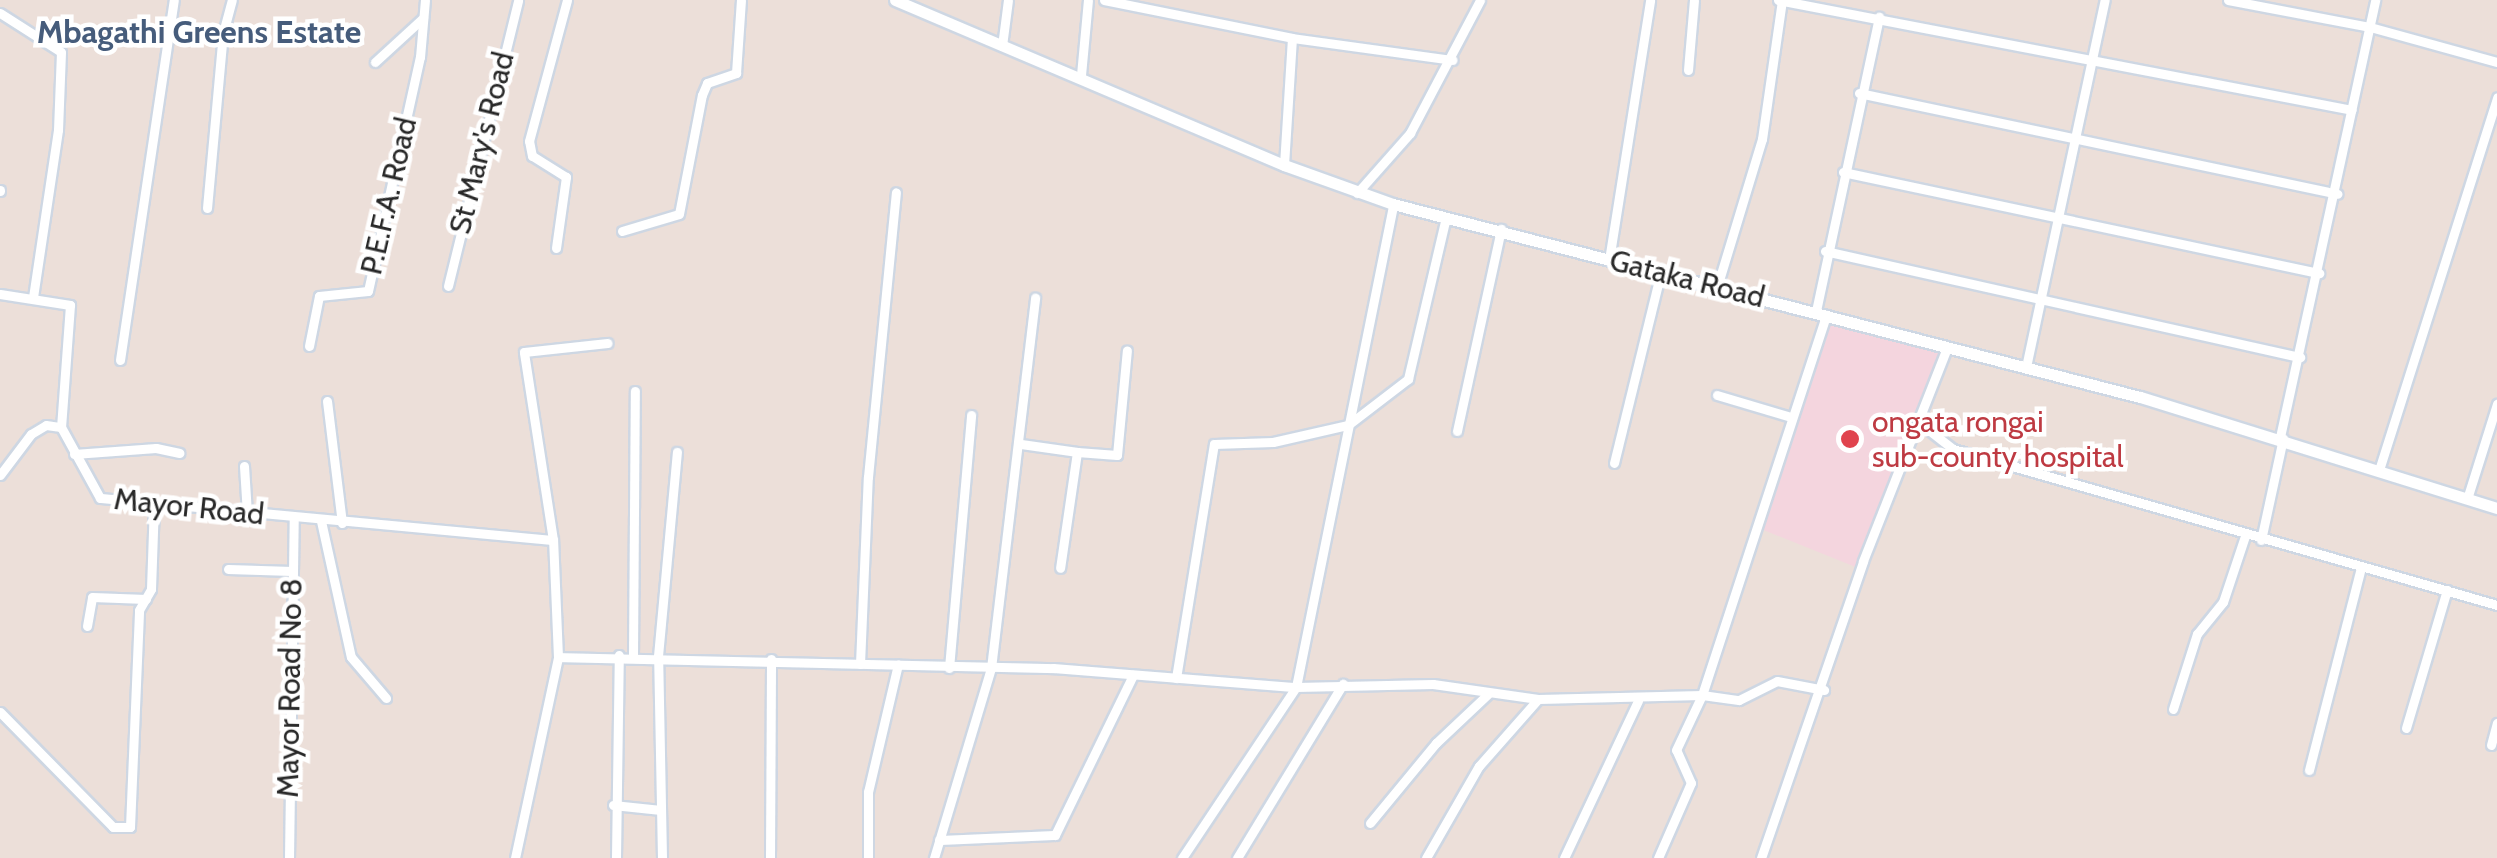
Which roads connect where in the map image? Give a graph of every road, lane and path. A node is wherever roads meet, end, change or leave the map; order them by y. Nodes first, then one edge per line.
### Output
1 (174, 0) edge
2 (232, 0) edge
3 (425, 0) edge
4 (518, 0) edge
5 (567, 0) edge
6 (729, 0) edge
7 (741, 0) edge
8 (895, 0) edge
9 (1008, 0) edge
10 (1088, 0) edge
11 (1104, 0) edge
12 (1480, 0) edge
13 (1650, 0) edge
14 (1694, 0) edge
15 (1780, 0) edge
16 (2106, 0) edge
17 (2228, 0) edge
18 (2375, 0) edge
19 (0, 13) edge
20 (1879, 17) junction
21 (422, 18) junction
22 (2370, 27) junction
23 (1292, 38) junction
24 (1002, 46) junction
25 (2092, 58) junction
26 (1453, 60) junction
27 (375, 62) dead end
28 (2497, 62) edge
29 (1688, 70) dead end
30 (1081, 75) junction
31 (1859, 93) junction
32 (2497, 97) edge
33 (2352, 110) junction
34 (2078, 139) junction
35 (1284, 166) junction
36 (1843, 172) junction
37 (896, 192) dead end
38 (1357, 193) junction
39 (2336, 194) junction
40 (1393, 204) junction
41 (207, 208) dead end
42 (1446, 217) junction
43 (2063, 217) junction
44 (1501, 229) junction
45 (622, 231) dead end
46 (556, 248) dead end
47 (1825, 251) junction
48 (1609, 260) junction
49 (1662, 272) junction
50 (2320, 273) junction
51 (448, 286) dead end
52 (1717, 287) junction
53 (0, 294) edge
54 (33, 298) junction
55 (1035, 298) dead end
56 (2041, 300) junction
57 (1821, 313) junction
58 (608, 343) dead end
59 (309, 346) dead end
60 (1947, 348) junction
61 (1127, 350) dead end
62 (2300, 357) junction
63 (120, 360) dead end
64 (2026, 367) junction
65 (635, 391) dead end
66 (1717, 396) dead end
67 (327, 402) dead end
68 (2497, 404) edge
69 (971, 415) dead end
70 (1791, 418) junction
71 (1921, 424) junction
72 (1348, 425) junction
73 (61, 427) junction
74 (1457, 431) dead end
75 (2282, 438) junction
76 (1021, 444) junction
77 (677, 452) dead end
78 (1077, 452) junction
79 (179, 453) dead end
80 (74, 454) junction
81 (1614, 462) dead end
82 (244, 466) dead end
83 (2379, 470) junction
84 (0, 476) edge
85 (2467, 499) junction
86 (154, 506) junction
87 (2497, 508) edge
88 (247, 514) junction
89 (294, 519) junction
90 (322, 521) junction
91 (342, 523) junction
92 (2245, 536) junction
93 (553, 540) junction
94 (2262, 540) junction
95 (1060, 568) dead end
96 (2362, 568) junction
97 (228, 569) dead end
98 (292, 570) junction
99 (2447, 590) junction
100 (146, 599) junction
101 (2497, 606) edge
102 (87, 626) dead end
103 (618, 655) junction
104 (634, 656) junction
105 (658, 656) junction
106 (558, 657) junction
107 (771, 659) junction
108 (860, 664) junction
109 (898, 664) junction
110 (948, 668) junction
111 (991, 668) junction
112 (1133, 675) junction
113 (1176, 678) junction
114 (1343, 684) junction
115 (1296, 687) junction
116 (1824, 690) junction
117 (1488, 694) junction
118 (1702, 694) junction
119 (386, 698) dead end
120 (1538, 699) junction
121 (1638, 701) junction
122 (2173, 709) dead end
123 (0, 712) edge
124 (2497, 722) edge
125 (2406, 728) dead end
126 (2491, 744) dead end
127 (2309, 770) dead end
128 (613, 805) junction
129 (661, 810) junction
130 (1370, 824) dead end
131 (939, 840) junction
132 (289, 858) edge
133 (515, 858) edge
134 (616, 858) edge
135 (662, 858) edge
136 (770, 858) edge
137 (868, 858) edge
138 (934, 858) edge
139 (1182, 858) edge
140 (1236, 858) edge
141 (1426, 858) edge
142 (1564, 858) edge
143 (1658, 858) edge
144 (1760, 858) edge

1 - 63 street
2 - 41 street
3 - 21 street, P.E.F.A. Road
4 - 51 street, St Mary's Road
5 - 46 street
6 - 7 street
7 - 45 street
8 - 24 street, Gataka Road
9 - 24 street
10 - 30 street
11 - 23 street
12 - 26 street
13 - 48 street
14 - 29 street
15 - 20 street
15 - 52 street
16 - 25 street
17 - 22 street
18 - 22 street
19 - 54 street
20 - 25 street
20 - 31 street
21 - 27 street
21 - 59 street, P.E.F.A. Road
22 - 28 street
22 - 33 street
23 - 26 street
23 - 35 street
24 - 30 street, Gataka Road
25 - 33 street
25 - 34 street
26 - 38 street
30 - 35 street, Gataka Road
31 - 34 street
31 - 36 street
32 - 83 street
33 - 39 street
34 - 39 street
34 - 43 street
35 - 38 street, Gataka Road
36 - 43 street
36 - 47 street
37 - 108 street
38 - 40 street, Gataka Road
39 - 50 street
40 - 42 street, Gataka Road
40 - 72 street
42 - 44 street, Gataka Road
42 - 72 street
43 - 50 street
43 - 56 street
44 - 48 street, Gataka Road
44 - 74 street
47 - 56 street
47 - 57 street
48 - 49 street, Gataka Road
49 - 52 street, Gataka Road
49 - 81 street
50 - 62 street
52 - 57 street, Gataka Road
53 - 54 street
54 - 73 street
55 - 76 street
56 - 62 street
56 - 64 street
57 - 60 street, Gataka Road
57 - 70 street
58 - 93 street
60 - 64 street, Gataka Road
60 - 71 street
61 - 78 street
62 - 75 street
64 - 75 street, Gataka Road
65 - 104 street
66 - 70 street
67 - 91 street
68 - 85 street
69 - 110 street
70 - 118 street
71 - 92 street
71 - 116 street
72 - 113 street
72 - 115 street
73 - 80 street, Mayor Road
73 - 84 street
75 - 83 street, Gataka Road
75 - 94 street
76 - 78 street
76 - 111 street
77 - 105 street
78 - 95 street
79 - 80 street
80 - 86 street, Mayor Road
82 - 88 street
83 - 85 street, Gataka Road
85 - 87 street, Gataka Road
86 - 88 street, Mayor Road
86 - 100 street
88 - 89 street, Mayor Road
89 - 90 street, Mayor Road
89 - 98 street, Mayor Road No 8
90 - 91 street, Mayor Road
90 - 119 street
91 - 93 street, Mayor Road
92 - 94 street
92 - 122 street
93 - 106 street
94 - 96 street
96 - 99 street
96 - 127 street
97 - 98 street
98 - 132 street, Mayor Road No 8
99 - 101 street
99 - 125 street
100 - 102 street
100 - 123 street
103 - 104 street
103 - 106 street
103 - 128 street
104 - 105 street
105 - 107 street
105 - 129 street
106 - 133 street
107 - 108 street
107 - 136 street
108 - 109 street
109 - 110 street
109 - 137 street
110 - 111 street
111 - 112 street
111 - 131 street
112 - 113 street
112 - 131 street
113 - 115 street
114 - 115 street
114 - 117 street
114 - 140 street
115 - 139 street
116 - 118 street
116 - 144 street
117 - 120 street
117 - 130 street
118 - 121 street
118 - 143 street
120 - 121 street
120 - 141 street
121 - 142 street
124 - 126 street
128 - 129 street
128 - 134 street
129 - 135 street
131 - 138 street

